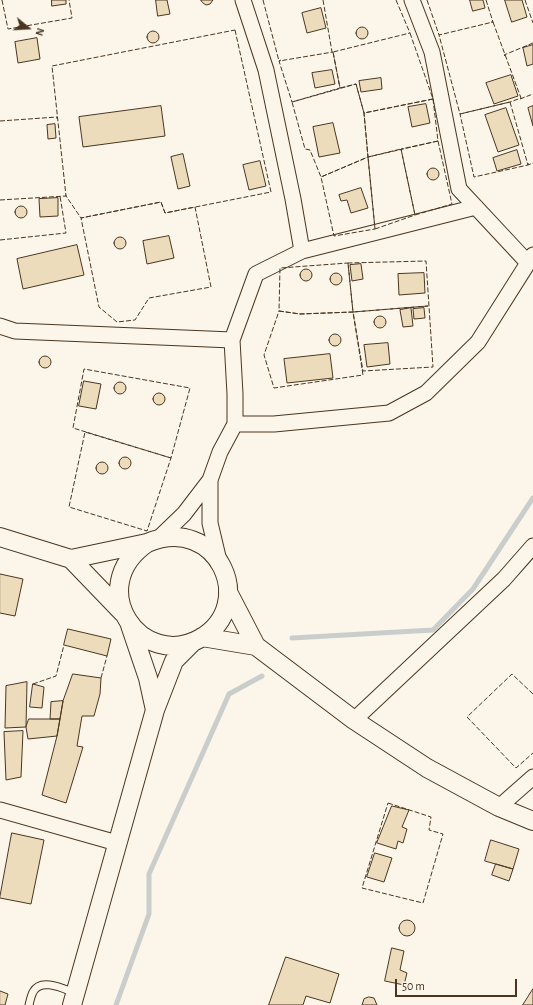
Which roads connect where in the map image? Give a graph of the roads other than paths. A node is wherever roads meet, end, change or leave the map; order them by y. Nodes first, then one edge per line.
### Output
1 (243, 0) edge
2 (412, 0) edge
3 (476, 207) junction
4 (302, 251) junction
5 (531, 259) edge
6 (0, 326) edge
7 (232, 340) junction
8 (235, 424) junction
9 (210, 480) junction
10 (0, 537) edge
11 (153, 541) junction
12 (533, 546) edge
13 (71, 559) junction
14 (219, 561) junction
15 (228, 592) junction
16 (127, 619) junction
17 (197, 640) junction
18 (256, 646) junction
19 (155, 710) junction
20 (354, 720) junction
21 (533, 777) edge
22 (499, 807) junction
23 (0, 810) edge
24 (533, 821) edge
25 (117, 844) junction
26 (74, 999) edge
27 (29, 1005) edge

1 - 4 street
2 - 3 street
3 - 4 street
3 - 5 street
4 - 7 street
5 - 8 street
6 - 7 street
7 - 8 street
8 - 9 street
9 - 11 street
9 - 14 street
10 - 13 street
11 - 13 street
11 - 14 street
11 - 16 street
12 - 20 street
13 - 16 street
14 - 15 street
15 - 17 street
15 - 18 street
16 - 17 street
16 - 19 street
17 - 18 street
17 - 19 street
18 - 20 street
19 - 25 street
20 - 22 street
21 - 22 street
22 - 24 street
23 - 25 street
25 - 26 street
26 - 27 lane

